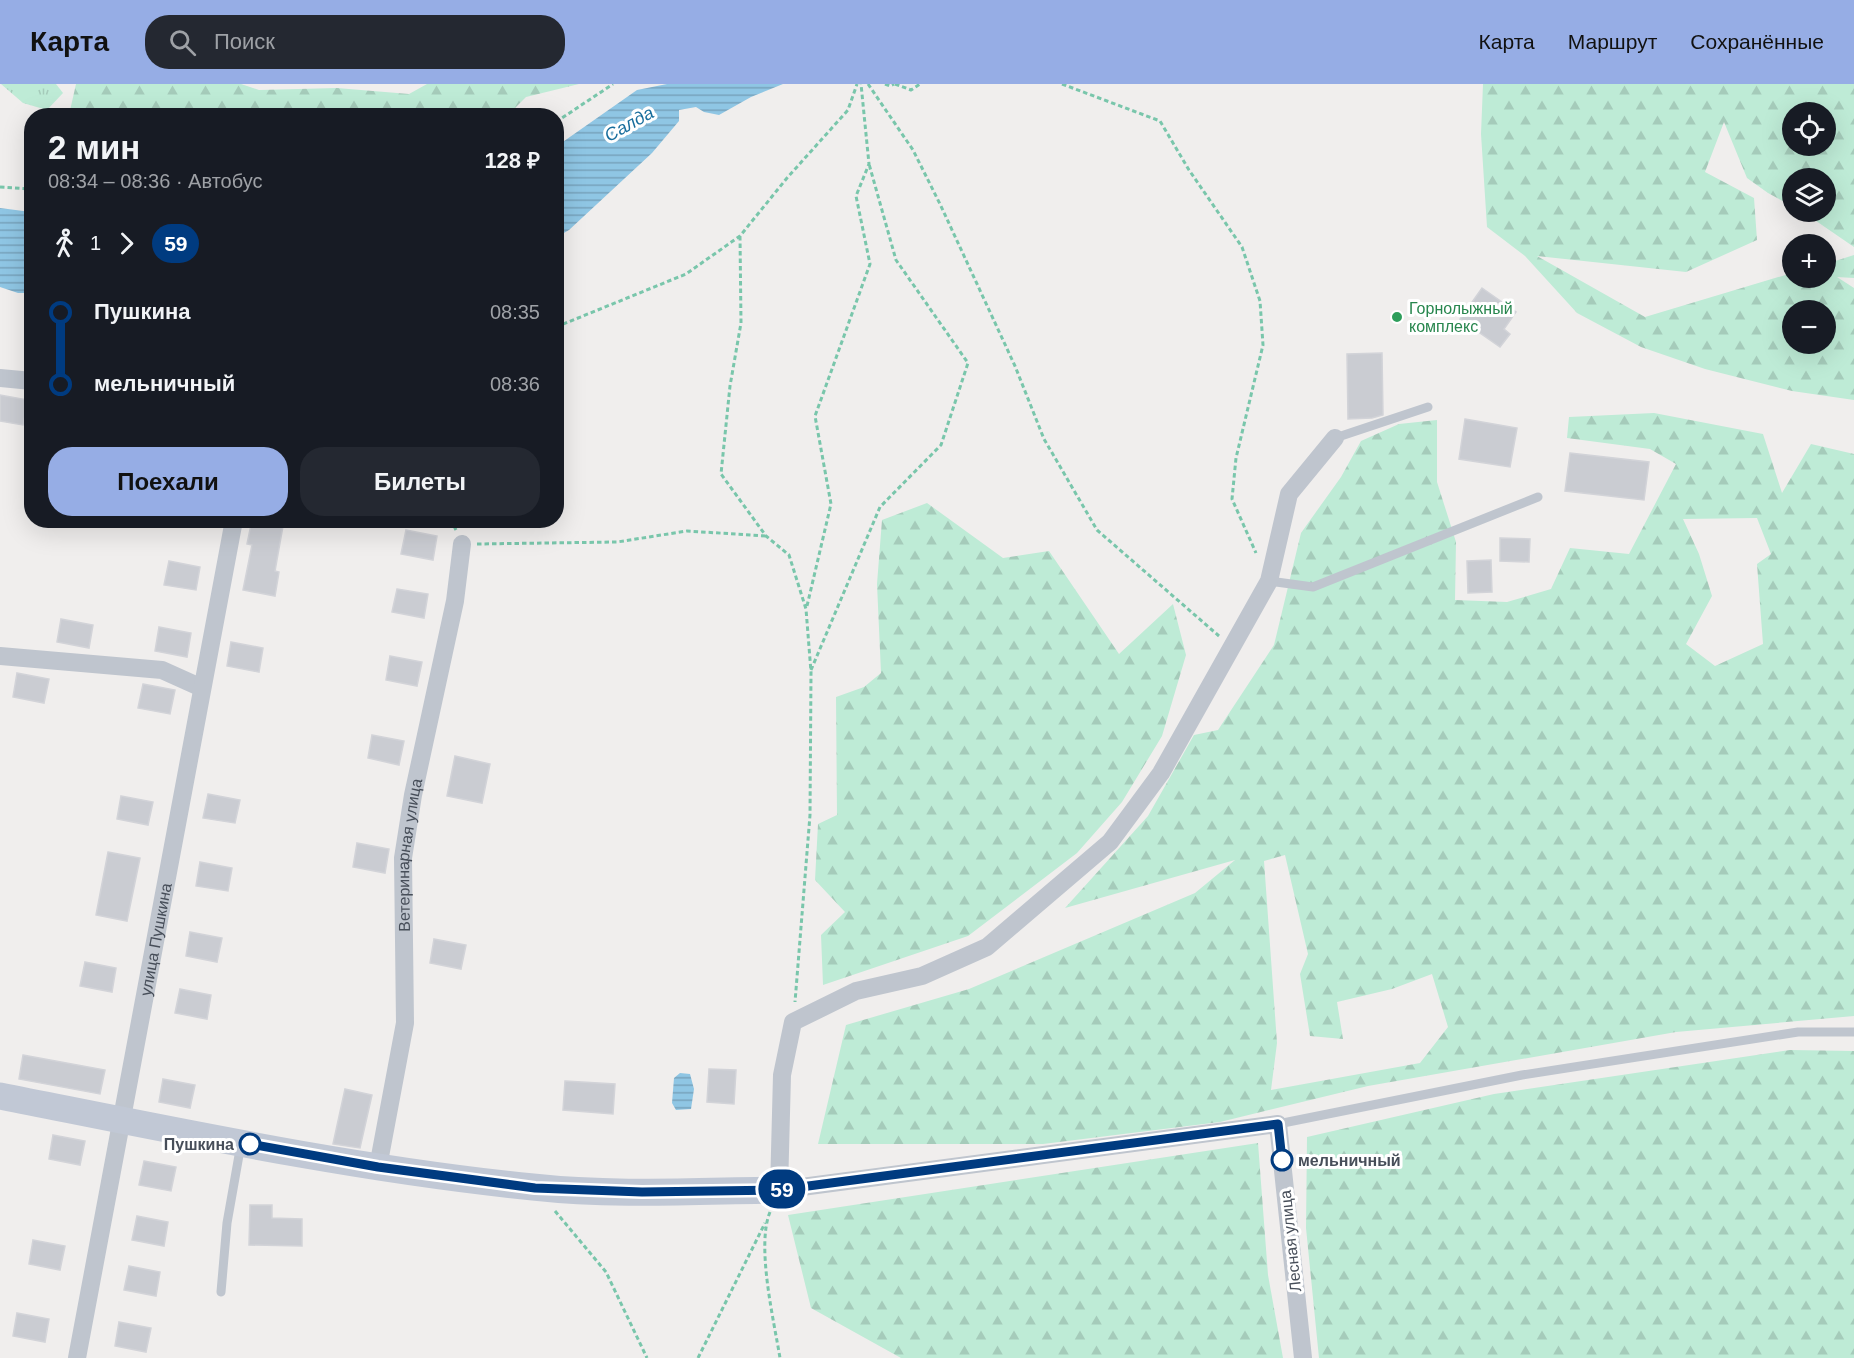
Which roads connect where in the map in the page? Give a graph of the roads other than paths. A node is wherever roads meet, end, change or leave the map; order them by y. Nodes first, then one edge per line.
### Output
1 (0, 378) edge
2 (24, 380) edge
3 (1428, 407) dead end
4 (1335, 438) joint
5 (1538, 497) dead end
6 (232, 528) edge
7 (462, 544) road end
8 (1269, 581) junction
9 (0, 656) edge
10 (202, 688) junction
11 (1854, 1032) edge
12 (0, 1096) edge
13 (123, 1120) junction
14 (1278, 1124) junction
15 (241, 1142) junction
16 (378, 1167) junction
17 (778, 1190) junction
18 (221, 1292) dead end
19 (77, 1358) edge
20 (1303, 1358) edge

1 - 2 street
3 - 4 lane
4 - 8 street
5 - 8 lane
6 - 10 street, улица Пушкина
7 - 16 street, Ветеринарная улица
8 - 17 street
9 - 10 street
10 - 13 street, улица Пушкина
11 - 14 lane
12 - 13 street
13 - 15 street
13 - 19 street, улица Пушкина
14 - 17 street
14 - 20 street, Лесная улица
15 - 16 street
15 - 18 lane
16 - 17 street

